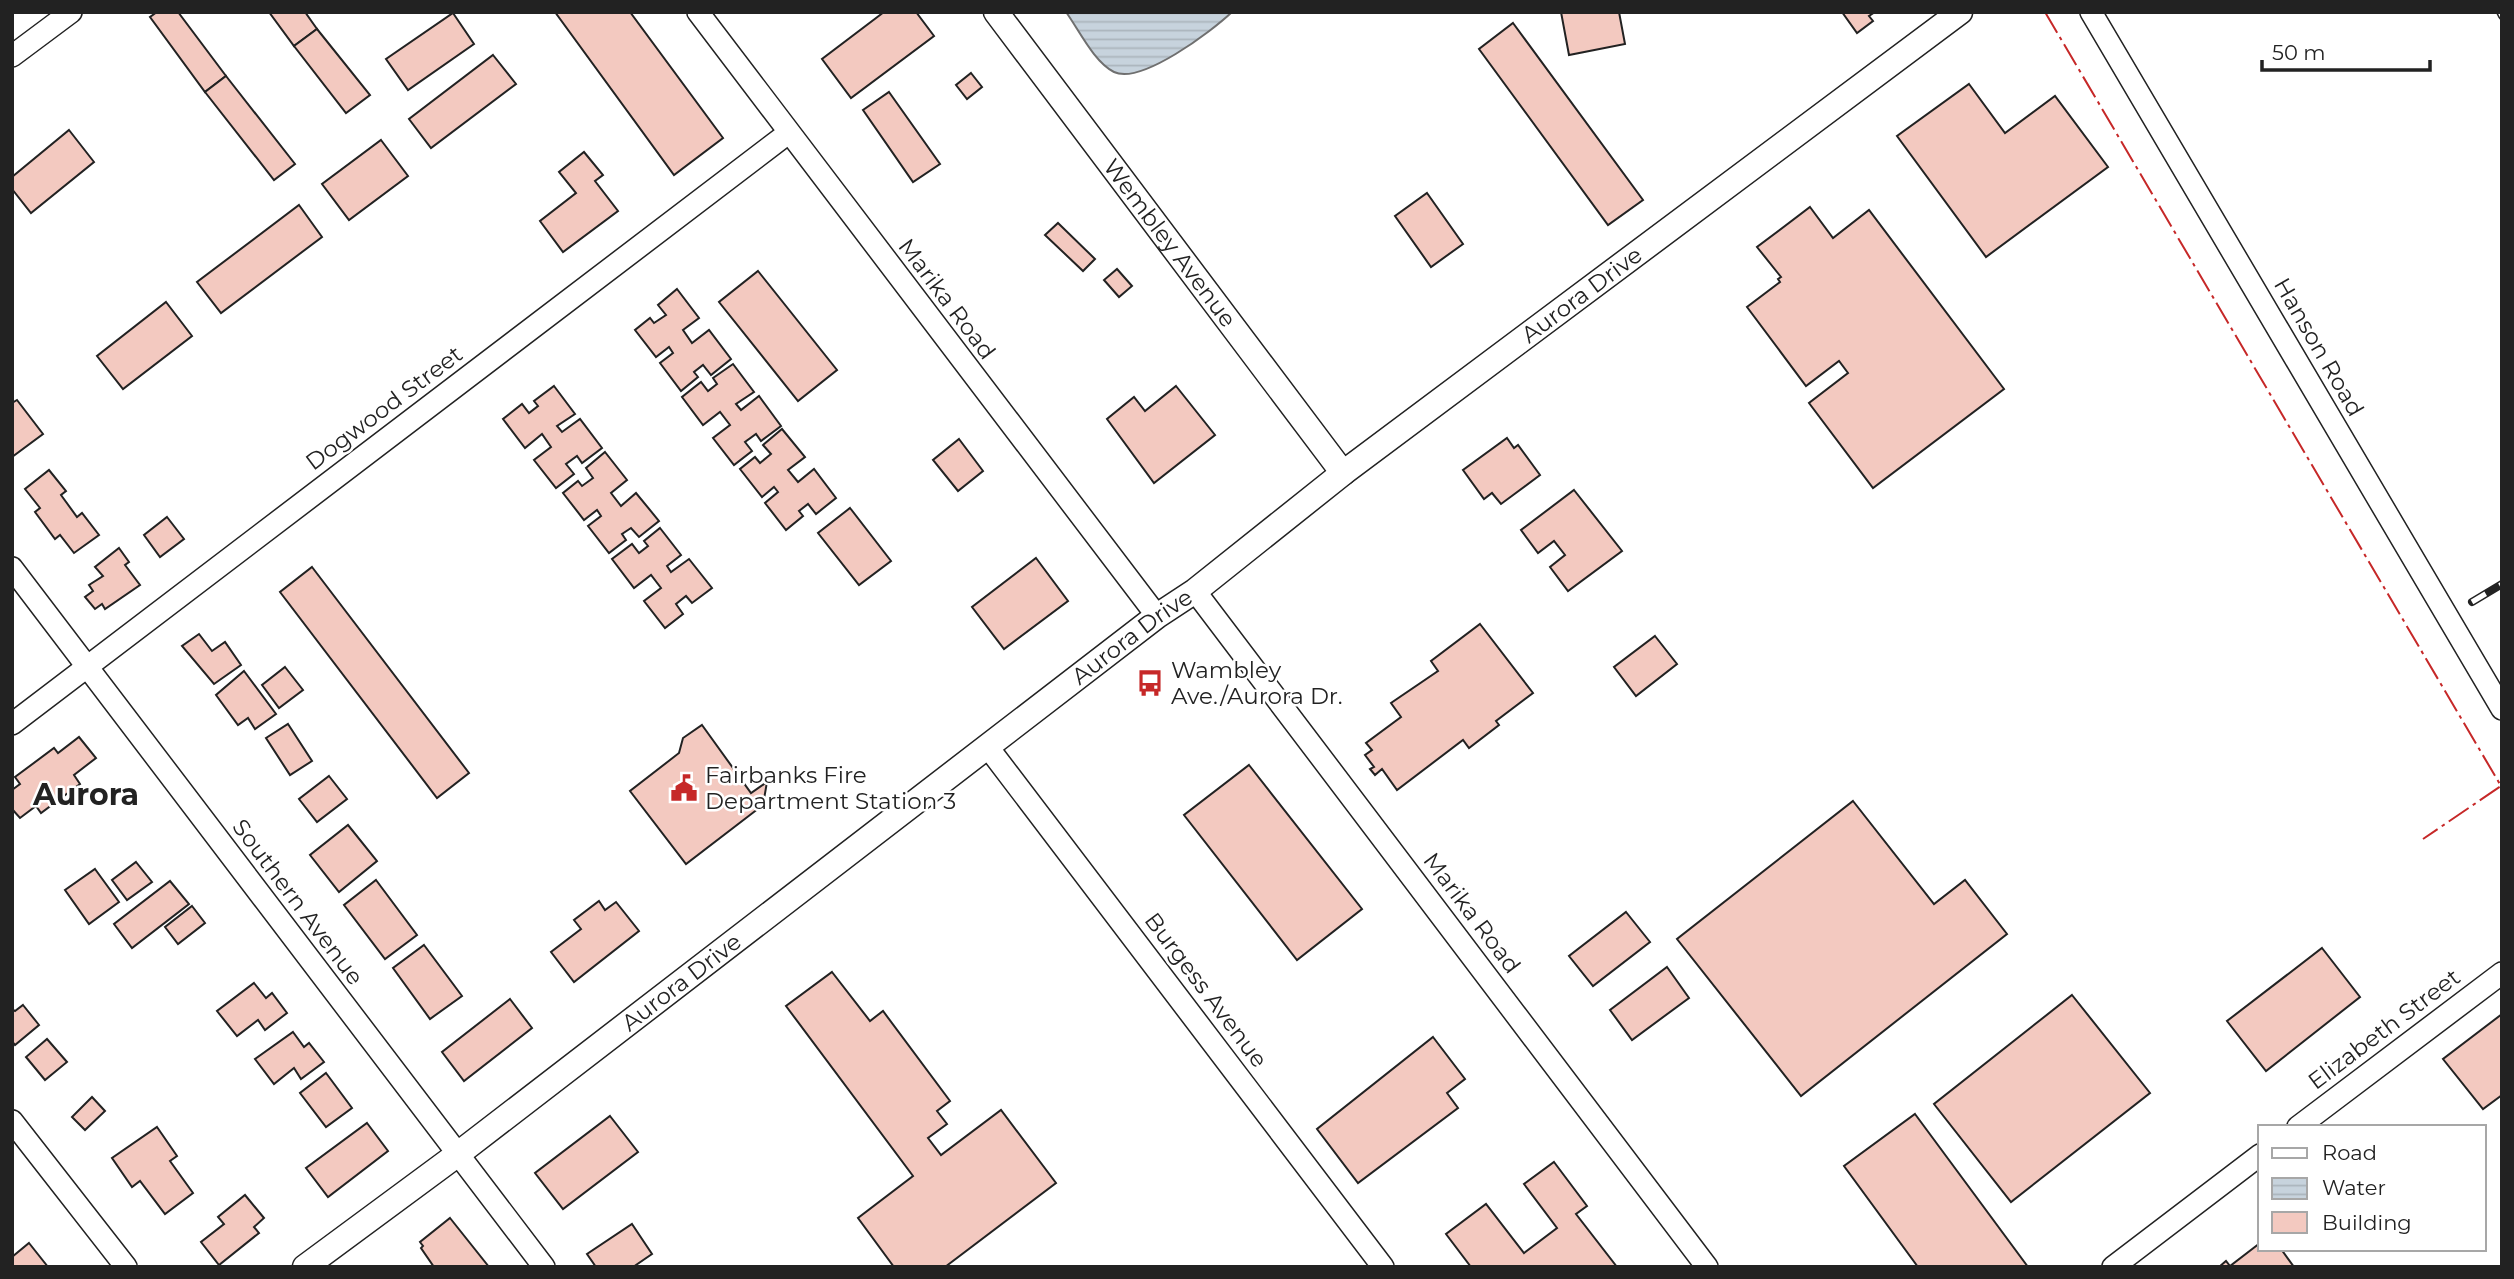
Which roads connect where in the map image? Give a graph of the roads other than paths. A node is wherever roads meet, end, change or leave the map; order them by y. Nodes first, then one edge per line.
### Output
1 (71, 12) edge
2 (698, 12) edge
3 (996, 12) edge
4 (1960, 12) edge
5 (2091, 12) edge
6 (12, 56) edge
7 (788, 134) junction
8 (1343, 473) junction
9 (12, 568) edge
10 (1195, 591) junction
11 (1157, 615) junction
12 (85, 668) junction
13 (2502, 709) edge
14 (12, 724) edge
15 (987, 746) junction
16 (2502, 972) edge
17 (12, 1121) edge
18 (2301, 1125) edge
19 (458, 1154) junction
20 (2258, 1157) edge
21 (126, 1267) edge
22 (305, 1267) edge
23 (544, 1267) edge
24 (1383, 1267) edge
25 (1707, 1267) edge
26 (2113, 1267) edge

1 - 6 street
2 - 7 street, Marika Road
3 - 8 street, Wembley Avenue
4 - 8 street, Aurora Drive
5 - 13 street, Hanson Road
7 - 11 street, Marika Road
7 - 12 street, Dogwood Street
8 - 10 street, Aurora Drive
9 - 12 street, Southern Avenue
10 - 11 street, Aurora Drive
10 - 25 street, Marika Road
11 - 15 street, Aurora Drive
12 - 14 street, Dogwood Street
12 - 19 street, Southern Avenue
15 - 19 street, Aurora Drive
15 - 24 street, Burgess Avenue
16 - 18 street, Elizabeth Street
17 - 21 street
19 - 22 street, Aurora Drive
19 - 23 street, Southern Avenue
20 - 26 street

